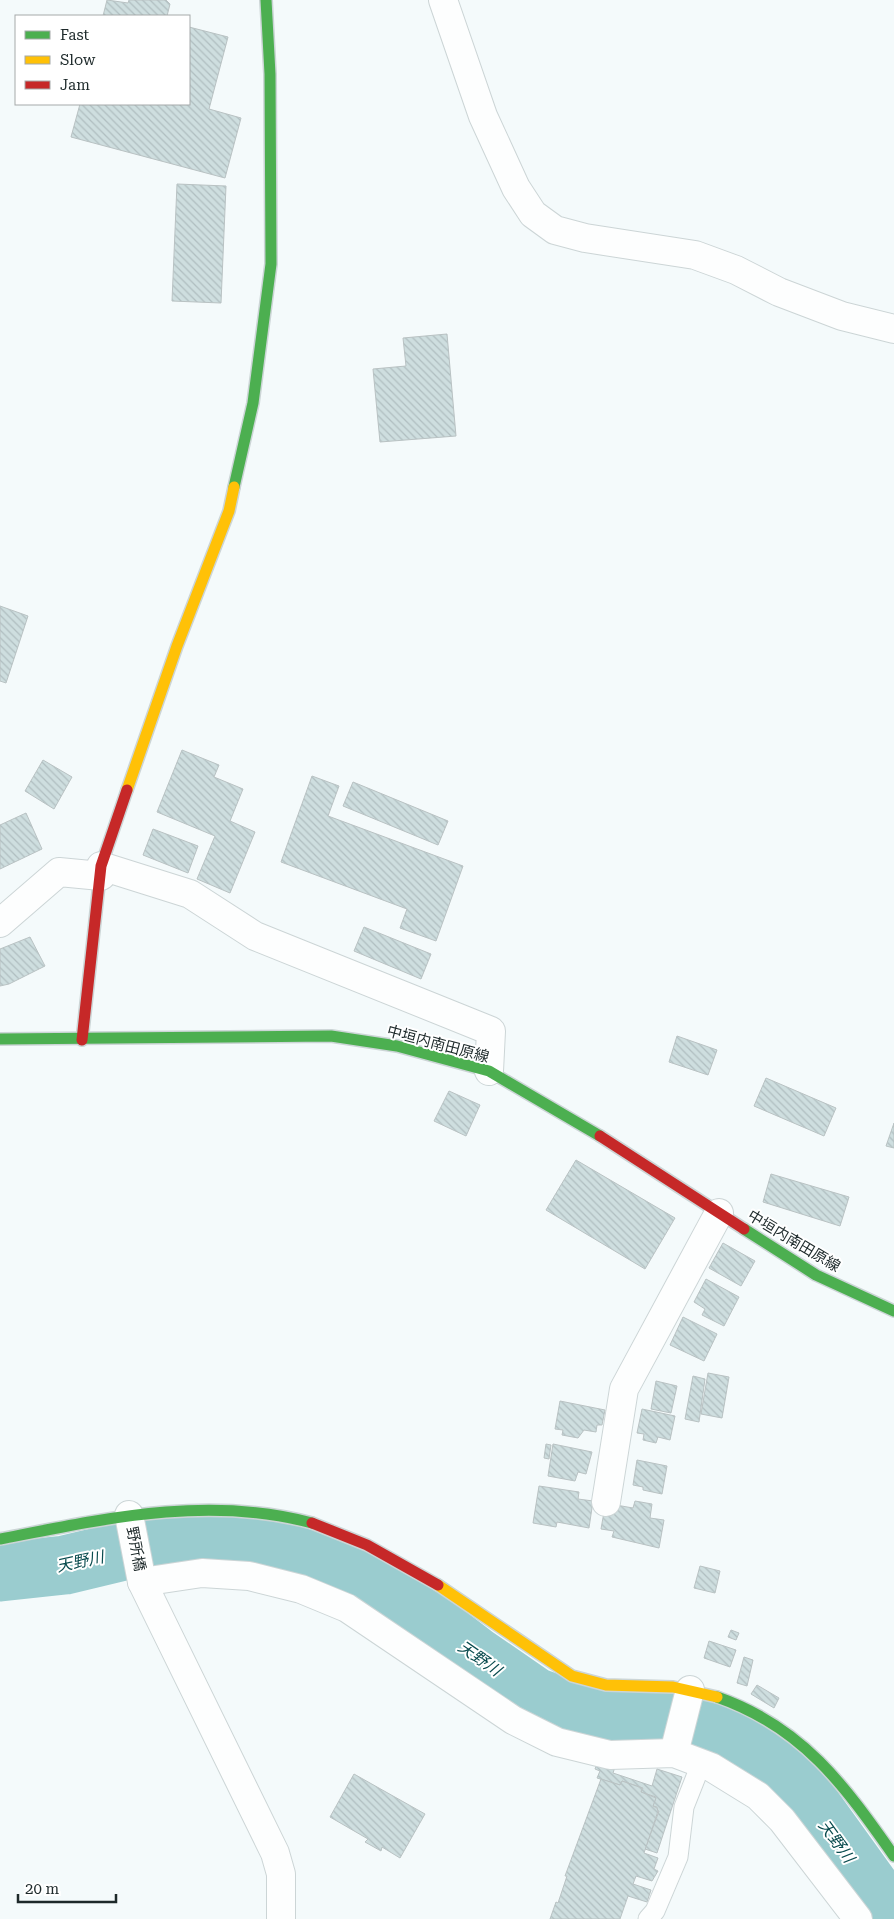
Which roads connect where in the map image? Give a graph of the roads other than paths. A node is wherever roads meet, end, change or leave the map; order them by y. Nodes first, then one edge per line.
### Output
1 (266, 0) edge
2 (445, 1) edge
3 (894, 329) edge
4 (101, 871) junction
5 (0, 923) edge
6 (0, 1039) edge
7 (82, 1040) junction
8 (489, 1071) junction
9 (719, 1213) junction
10 (894, 1311) edge
11 (606, 1502) dead end
12 (130, 1515) junction
13 (0, 1539) edge
14 (142, 1582) junction
15 (690, 1690) junction
16 (674, 1753) junction
17 (701, 1764) junction
18 (894, 1856) edge
19 (281, 1919) edge
20 (648, 1919) edge
21 (858, 1919) edge

1 - 4 street
2 - 3 street
4 - 5 street
4 - 7 street
4 - 8 street
6 - 7 street, 中垣内南田原線
7 - 8 street, 中垣内南田原線
8 - 9 street, 中垣内南田原線
9 - 10 street, 中垣内南田原線
9 - 11 street
12 - 13 street
12 - 14 street, 野所橋
12 - 15 street
14 - 16 street
14 - 19 street, 野所橋
15 - 16 street
15 - 18 street
16 - 17 street
17 - 20 lane
17 - 21 street

